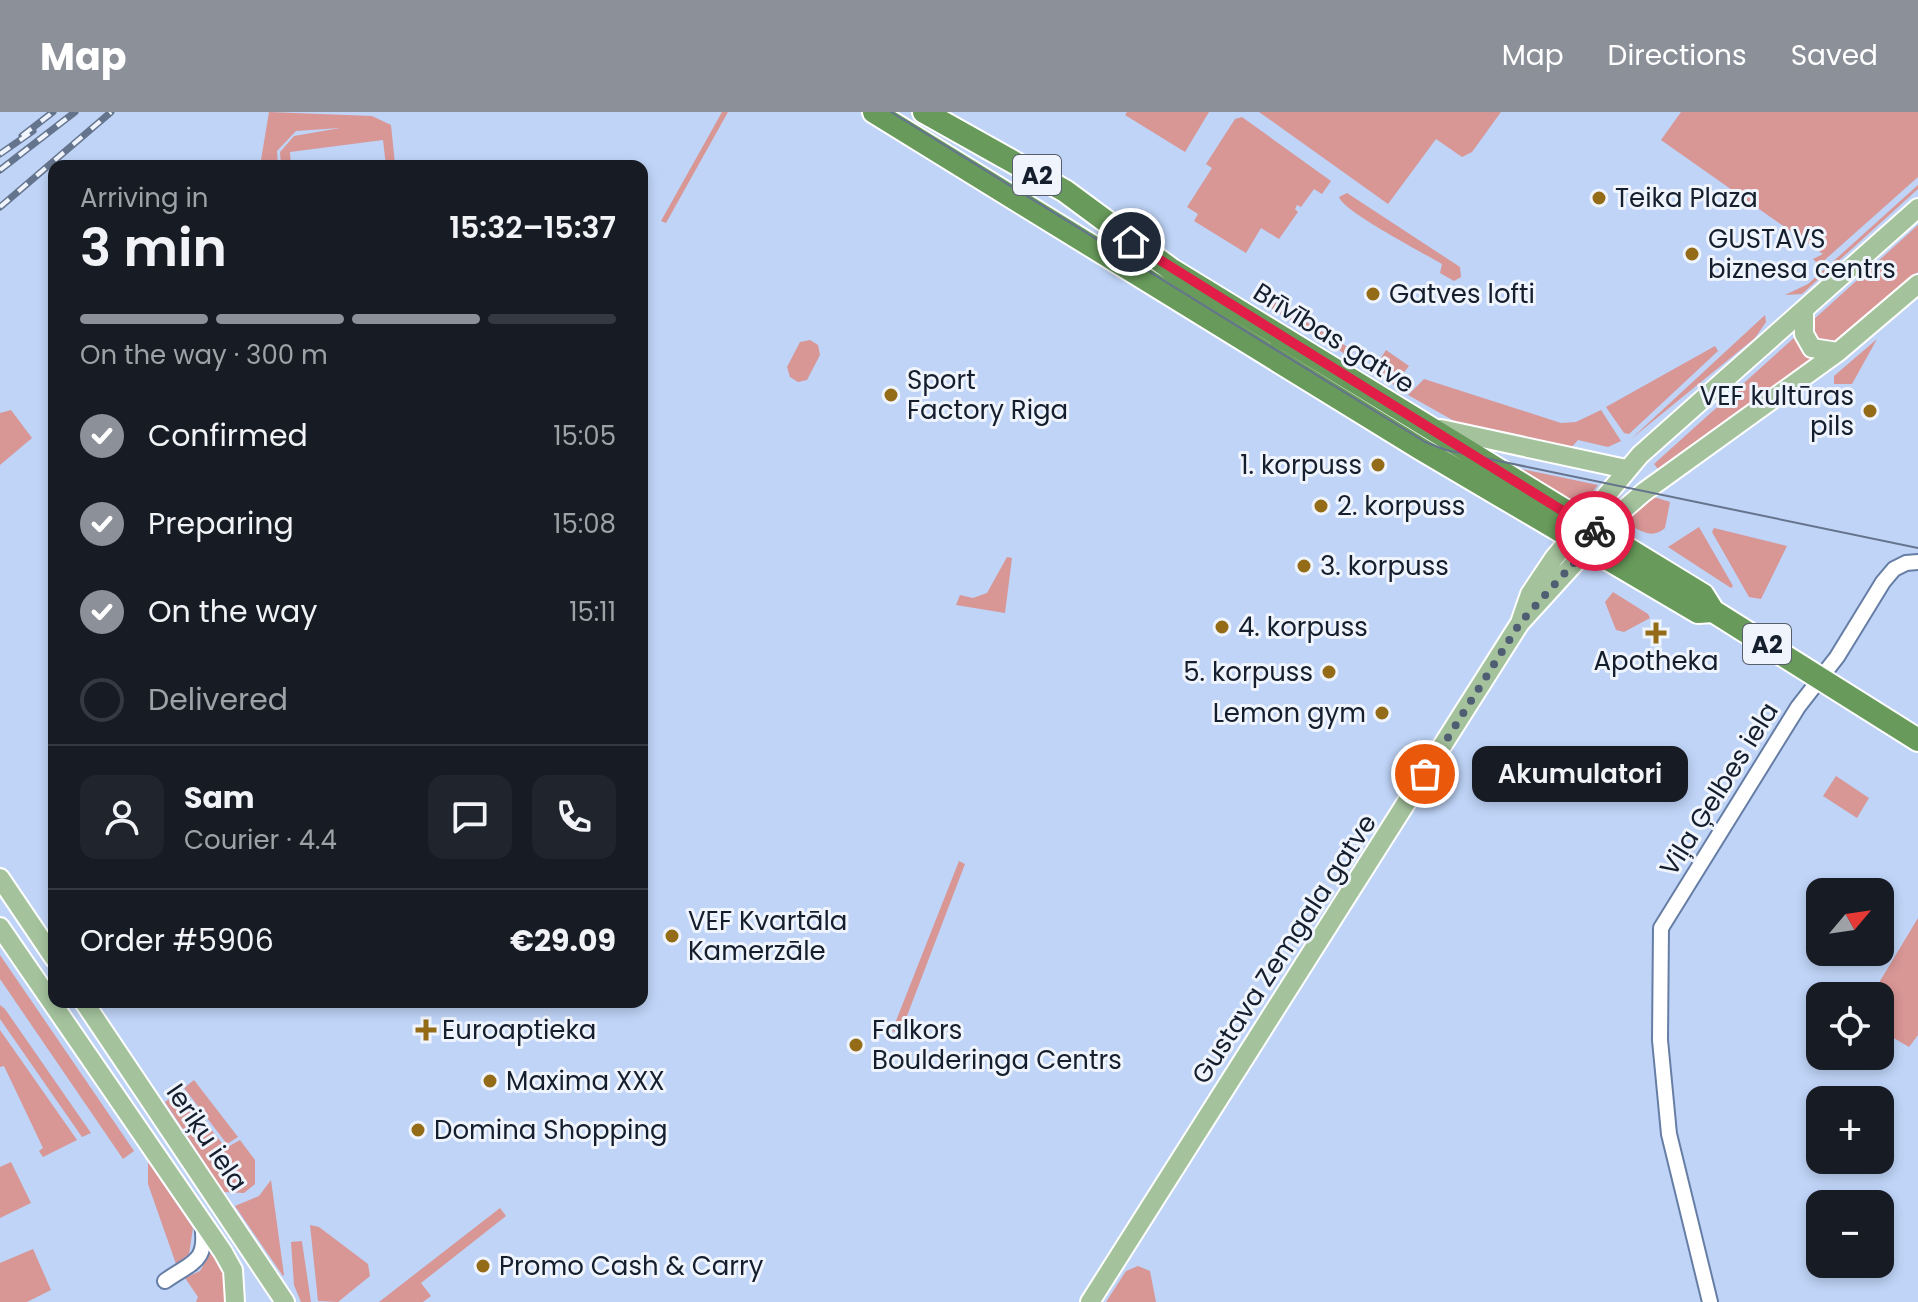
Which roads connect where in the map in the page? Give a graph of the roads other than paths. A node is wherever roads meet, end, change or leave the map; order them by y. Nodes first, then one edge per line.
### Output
1 (874, 112) edge
2 (924, 112) edge
3 (1918, 208) edge
4 (1918, 284) edge
5 (1804, 312) junction
6 (1838, 352) junction
7 (1412, 419) junction
8 (1626, 469) junction
9 (1585, 536) junction
10 (1918, 562) edge
11 (1821, 678) junction
12 (1918, 740) edge
13 (0, 878) edge
14 (0, 927) edge
15 (48, 949) edge
16 (48, 995) edge
17 (57, 1008) edge
18 (88, 1008) edge
19 (201, 1219) junction
20 (165, 1281) dead end
21 (235, 1302) edge
22 (285, 1302) edge
23 (1090, 1302) edge
24 (1710, 1302) edge

1 - 9 highway, Brīvības gatve / A2
2 - 7 highway, Brīvības gatve / A2
3 - 5 main road, Gustava Zemgala gatve
4 - 6 main road, Gustava Zemgala gatve
5 - 6 main road
5 - 8 main road, Gustava Zemgala gatve
6 - 9 main road, Gustava Zemgala gatve
7 - 8 main road
7 - 9 highway, Brīvības gatve / A2
8 - 9 main road, Gustava Zemgala gatve
9 - 11 highway, Brīvības gatve / A2
9 - 23 main road, Gustava Zemgala gatve
10 - 11 street, Viļa Ģelbes iela
11 - 12 highway, Brīvības gatve / A2
11 - 24 street, Viļa Ģelbes iela
13 - 15 main road
14 - 16 main road, Ieriķu iela
17 - 19 main road, Ieriķu iela
18 - 22 main road, Ieriķu iela
19 - 20 street
19 - 21 main road, Ieriķu iela

